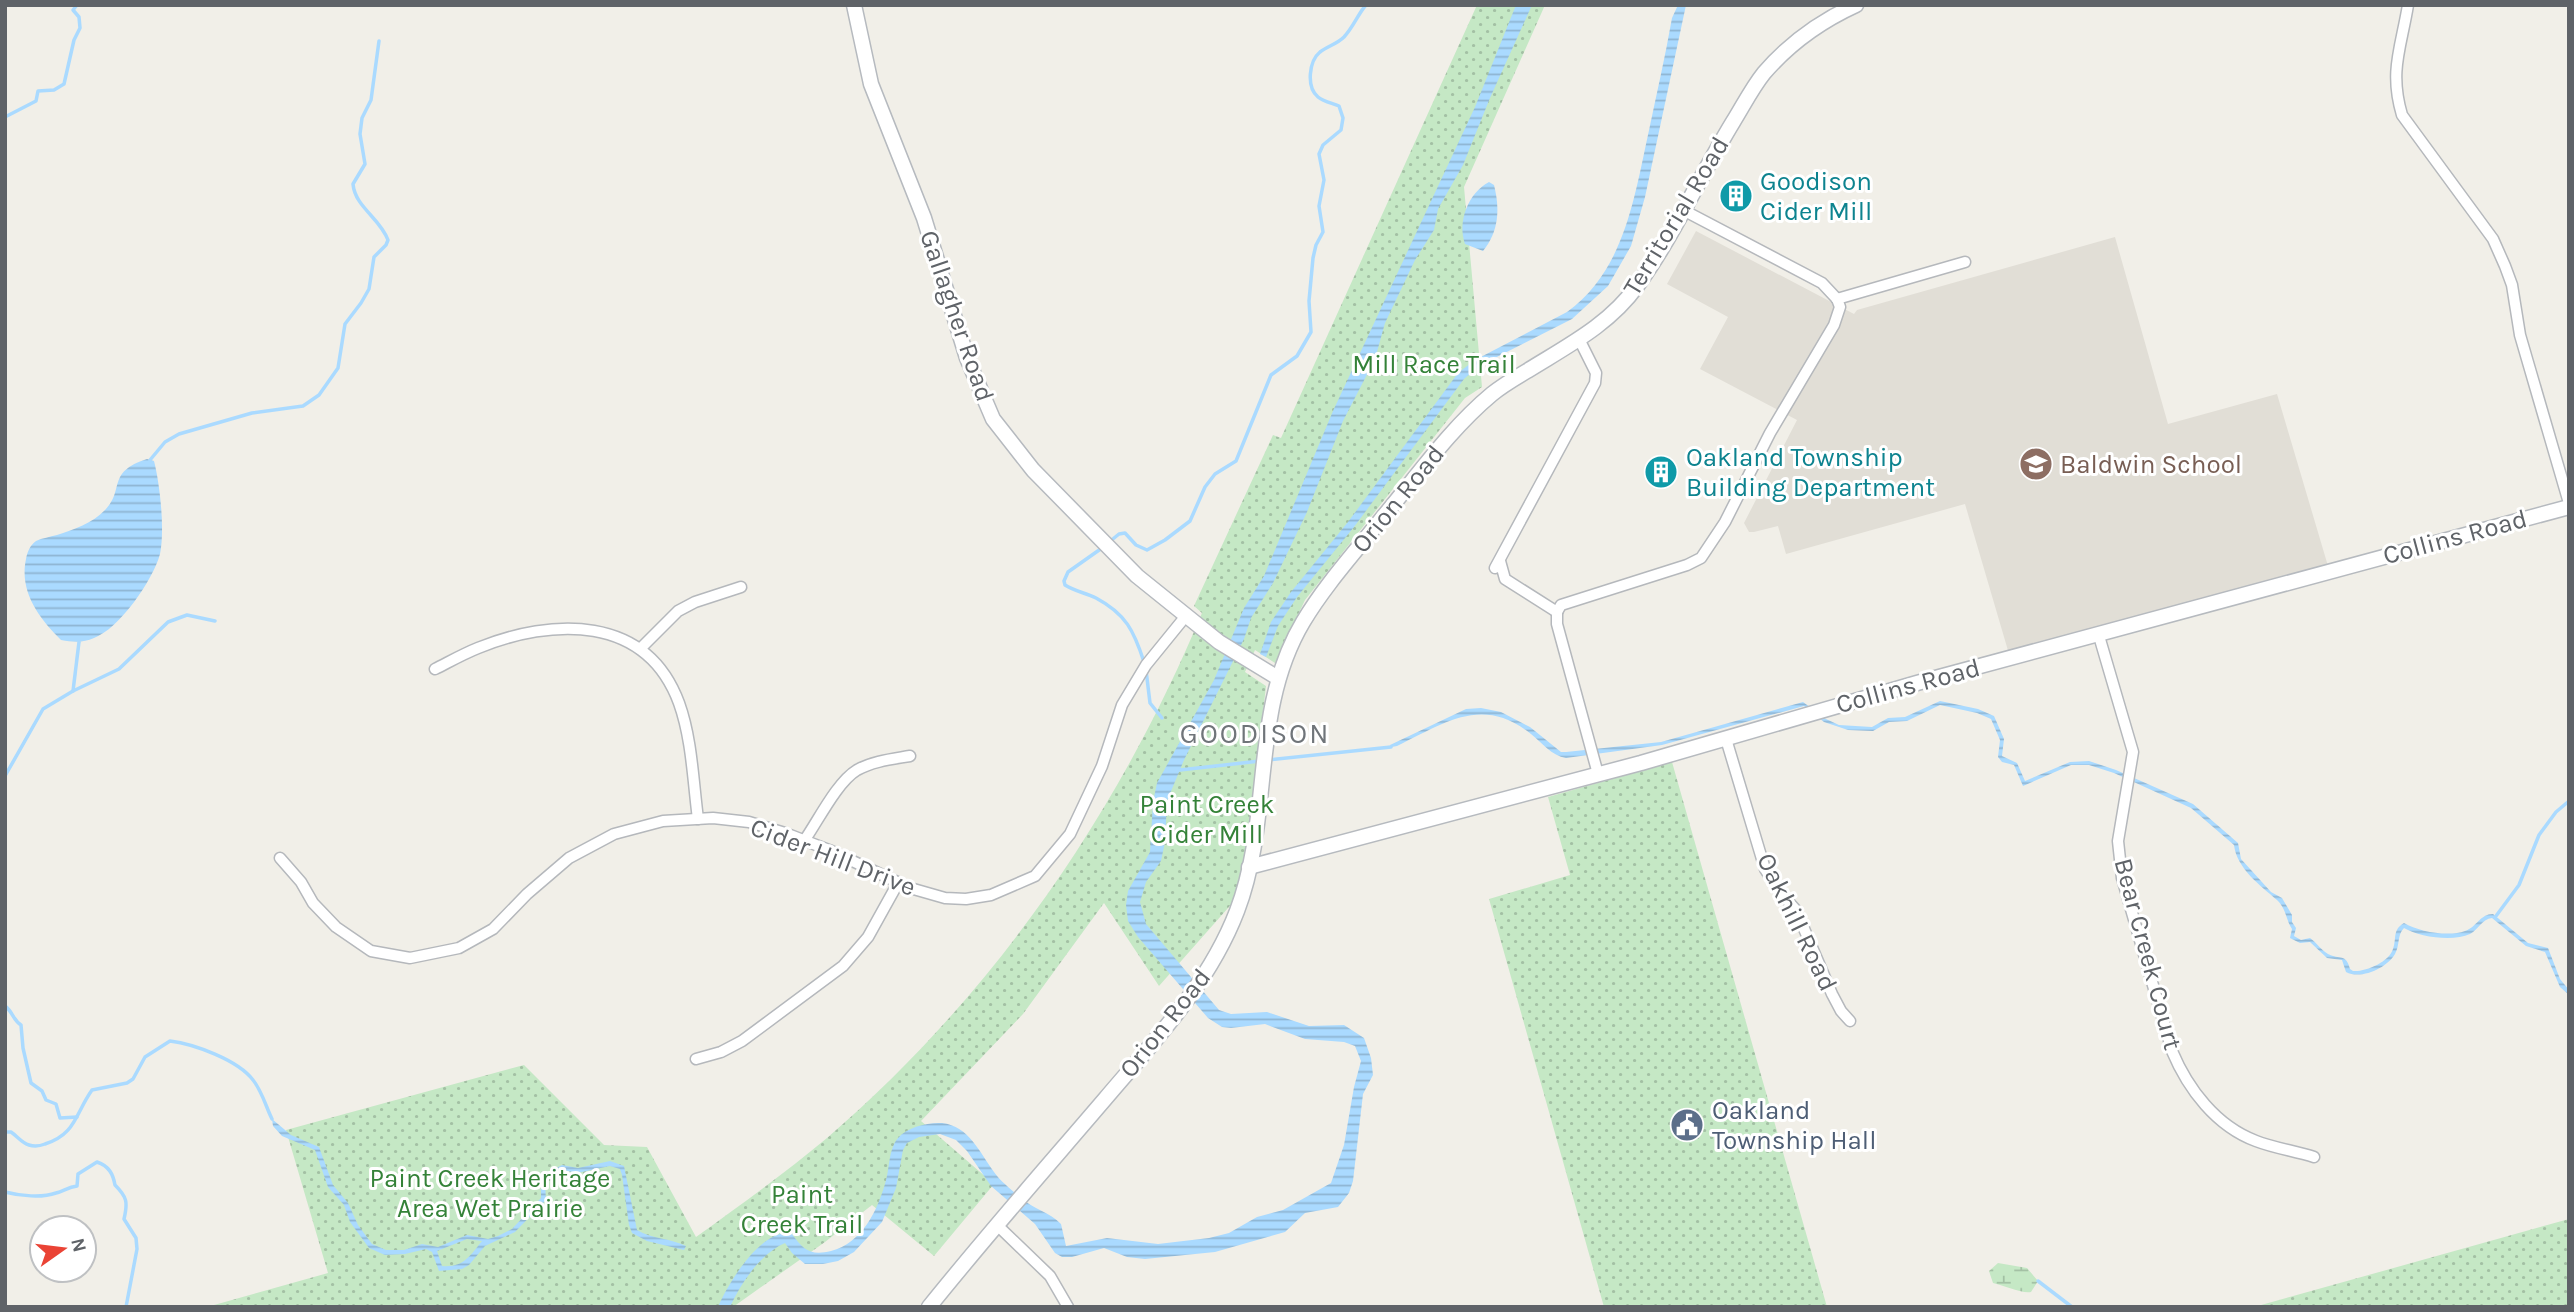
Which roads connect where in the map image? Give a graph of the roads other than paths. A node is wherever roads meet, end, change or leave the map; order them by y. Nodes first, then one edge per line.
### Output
1 (854, 5) edge
2 (1856, 5) edge
3 (2409, 5) edge
4 (1683, 210) junction
5 (1965, 262) dead end
6 (1837, 299) junction
7 (1579, 339) junction
8 (2569, 505) edge
9 (741, 587) dead end
10 (1557, 612) junction
11 (1185, 617) junction
12 (2099, 636) junction
13 (640, 649) junction
14 (435, 670) dead end
15 (1278, 678) junction
16 (1726, 739) junction
17 (910, 756) dead end
18 (1598, 774) junction
19 (698, 819) junction
20 (804, 841) junction
21 (281, 858) dead end
22 (1249, 867) junction
23 (898, 883) junction
24 (1850, 1021) dead end
25 (696, 1059) dead end
26 (2314, 1157) dead end
27 (996, 1224) junction
28 (929, 1307) edge
29 (1068, 1307) edge

1 - 11 street, Gallagher Road
2 - 4 street, Territorial Road
3 - 8 street
4 - 6 street
4 - 7 street, Territorial Road
5 - 6 street
6 - 10 street
7 - 10 street
7 - 15 street, Orion Road
8 - 12 street, Collins Road
9 - 13 street
10 - 18 street
11 - 15 street, Gallagher Road
11 - 23 street, Cider Hill Drive
12 - 16 street, Collins Road
12 - 26 street, Bear Creek Court
13 - 14 street
13 - 19 street
15 - 22 street, Orion Road
16 - 18 street, Collins Road
16 - 24 street, Oakhill Road
17 - 20 street
18 - 22 street, Collins Road
19 - 20 street, Cider Hill Drive
19 - 21 street, Cider Hill Drive
20 - 23 street, Cider Hill Drive
22 - 27 street, Orion Road
23 - 25 street
27 - 28 street, Orion Road
27 - 29 street

